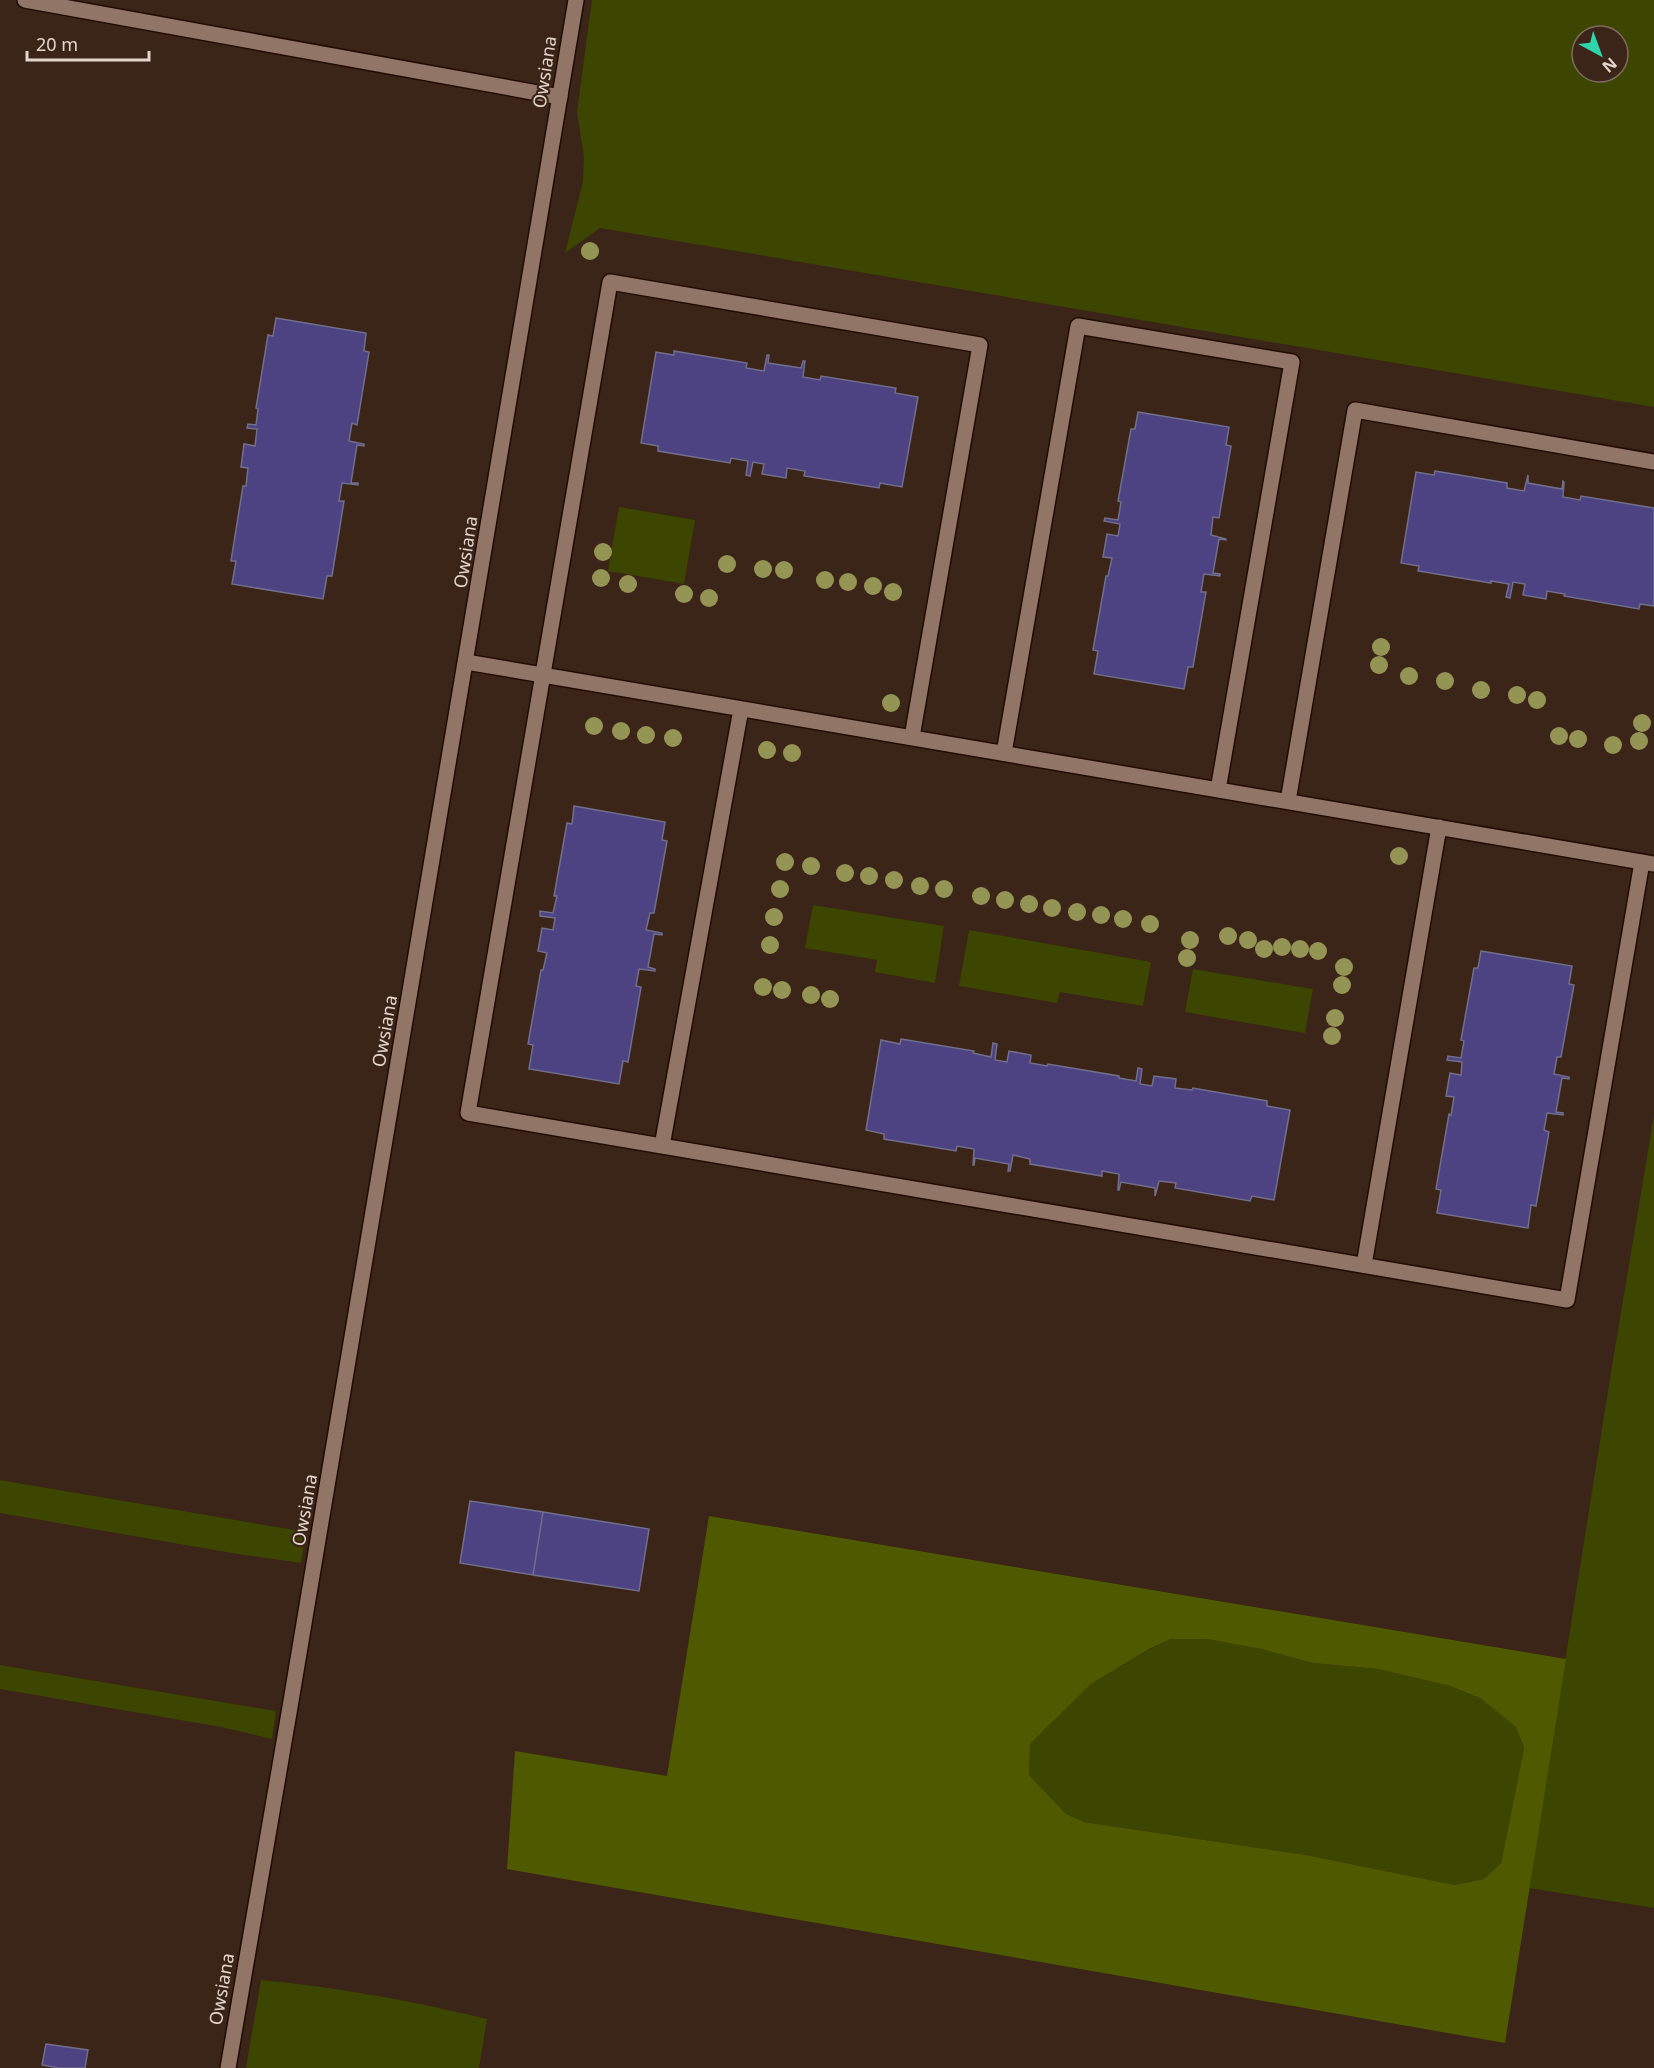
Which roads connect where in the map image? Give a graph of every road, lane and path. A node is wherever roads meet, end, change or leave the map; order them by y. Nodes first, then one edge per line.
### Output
1 (25, 0) edge
2 (576, 0) edge
3 (49, 2) edge
4 (560, 97) junction
5 (1654, 462) edge
6 (466, 662) junction
7 (543, 675) junction
8 (741, 708) junction
9 (912, 738) junction
10 (1004, 753) junction
11 (1218, 790) junction
12 (1288, 801) junction
13 (1439, 827) junction
14 (1648, 863) edge
15 (662, 1146) junction
16 (1364, 1265) junction
17 (228, 2068) edge

1 - 3 street
2 - 4 street, Owsiana
3 - 4 street
4 - 6 street, Owsiana
5 - 12 street
6 - 7 street
6 - 17 street, Owsiana
7 - 8 street
7 - 9 street
7 - 15 street
8 - 9 street
8 - 15 street
9 - 10 street
10 - 11 street
10 - 11 street
11 - 12 street
12 - 13 street
13 - 14 street
13 - 16 street
14 - 16 street
15 - 16 street

